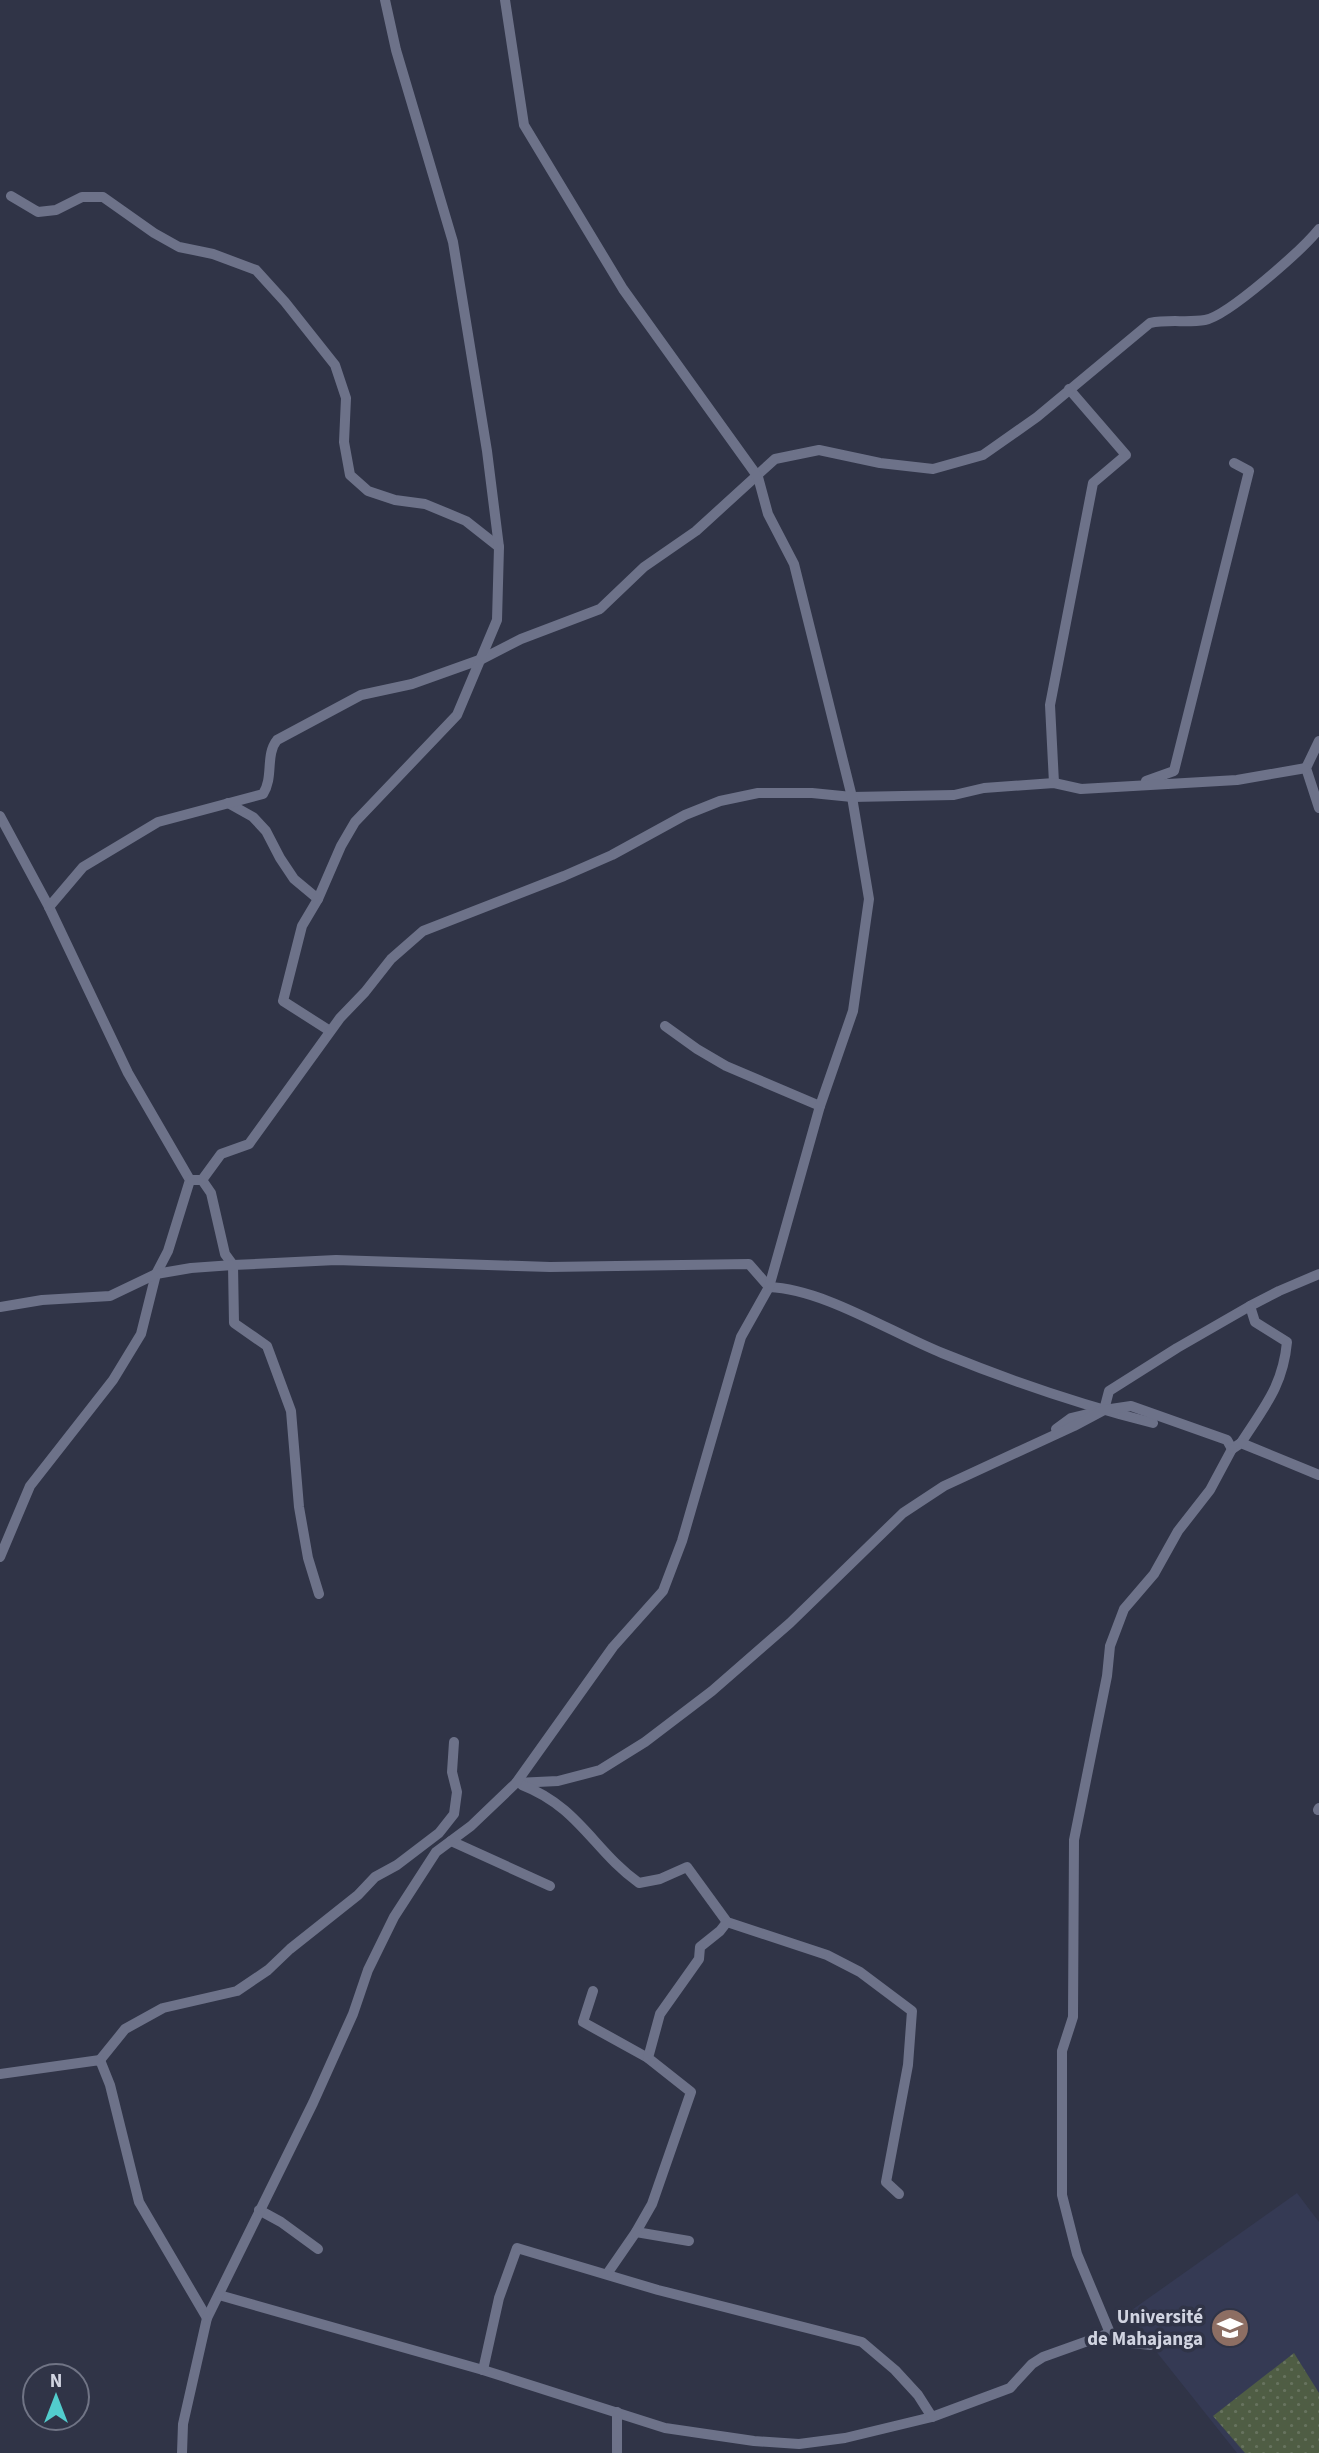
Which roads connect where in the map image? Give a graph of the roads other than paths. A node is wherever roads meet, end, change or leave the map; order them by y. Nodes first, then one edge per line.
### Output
1 (385, 0) edge
2 (505, 0) edge
3 (11, 196) dead end
4 (1319, 229) edge
5 (1069, 389) junction
6 (1234, 463) dead end
7 (758, 477) junction
8 (499, 547) junction
9 (482, 659) junction
10 (1319, 741) edge
11 (1306, 768) junction
12 (1054, 783) junction
13 (1134, 785) junction
14 (852, 797) junction
15 (228, 803) junction
16 (1319, 808) edge
17 (0, 816) edge
18 (318, 899) junction
19 (49, 907) junction
20 (665, 1026) dead end
21 (330, 1031) junction
22 (820, 1106) junction
23 (196, 1180) junction
24 (233, 1265) junction
25 (156, 1274) junction
26 (1319, 1275) edge
27 (769, 1287) junction
28 (1250, 1306) junction
29 (0, 1307) edge
30 (1104, 1410) junction
31 (1153, 1423) dead end
32 (1237, 1446) junction
33 (1319, 1475) edge
34 (0, 1557) edge
35 (319, 1594) dead end
36 (454, 1742) dead end
37 (516, 1783) junction
38 (451, 1841) junction
39 (550, 1886) dead end
40 (727, 1922) junction
41 (593, 1991) dead end
42 (648, 2058) junction
43 (100, 2060) junction
44 (0, 2074) edge
45 (900, 2194) dead end
46 (259, 2210) junction
47 (636, 2232) junction
48 (690, 2241) dead end
49 (318, 2249) dead end
50 (607, 2274) junction
51 (219, 2295) junction
52 (207, 2318) junction
53 (1110, 2333) junction
54 (1151, 2345) dead end
55 (484, 2370) junction
56 (617, 2412) junction
57 (932, 2417) junction
58 (182, 2453) edge
59 (617, 2453) edge

1 - 8 street
2 - 7 street
3 - 8 street
4 - 5 street
5 - 7 street
5 - 12 street
6 - 13 street
7 - 9 street
7 - 14 street
8 - 9 street
9 - 15 street
9 - 18 street
10 - 11 street
11 - 13 street
11 - 16 street
12 - 13 street
12 - 14 street
14 - 21 street
14 - 22 street
15 - 18 street
15 - 19 street
17 - 19 street
18 - 21 street
19 - 23 street
20 - 22 street
21 - 23 street
22 - 27 street
23 - 24 street
23 - 25 street
24 - 25 street
24 - 27 street
24 - 35 street
25 - 29 street
25 - 34 street
26 - 28 street
27 - 30 street
27 - 37 street
28 - 30 street
28 - 32 street
30 - 31 street
30 - 32 street
30 - 37 street
32 - 33 street
32 - 53 street
36 - 43 street
37 - 38 street
37 - 40 street
38 - 39 street
38 - 46 street
40 - 42 street
40 - 45 street
41 - 42 street
42 - 47 street
43 - 44 street
43 - 52 street
46 - 49 street
46 - 51 street
47 - 48 street
47 - 50 street
50 - 55 street
50 - 57 street
51 - 52 street
51 - 55 street
52 - 58 street
53 - 54 street
53 - 57 street
55 - 56 street
56 - 57 street
56 - 59 street

